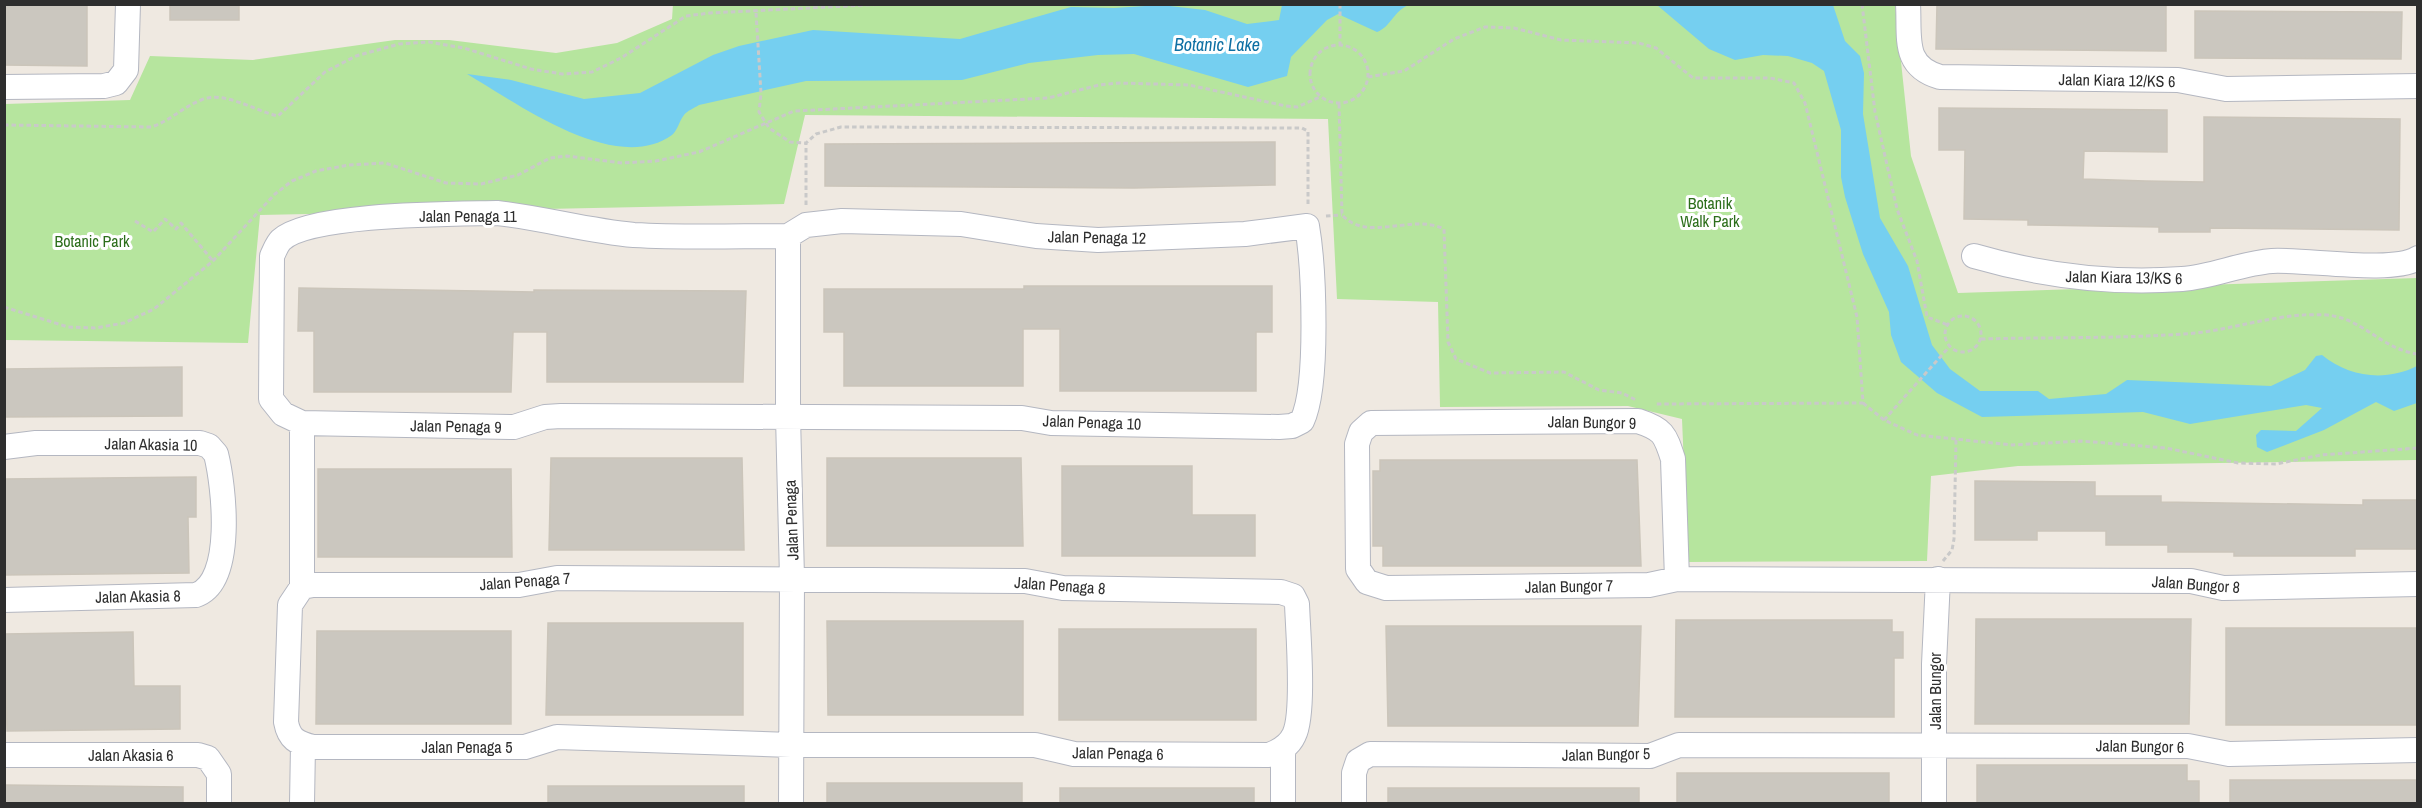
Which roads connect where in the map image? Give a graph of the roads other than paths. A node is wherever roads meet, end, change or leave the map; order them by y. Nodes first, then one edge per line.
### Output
1 (128, 4) edge
2 (1908, 4) edge
3 (2418, 86) edge
4 (4, 87) edge
5 (797, 231) junction
6 (1974, 256) dead end
7 (2418, 258) edge
8 (1312, 328) joint
9 (788, 416) junction
10 (302, 423) junction
11 (1371, 423) joint
12 (4, 447) edge
13 (225, 531) joint
14 (792, 578) junction
15 (1677, 579) junction
16 (1938, 579) junction
17 (2418, 584) edge
18 (302, 587) junction
19 (4, 600) edge
20 (1934, 744) junction
21 (303, 745) junction
22 (791, 745) junction
23 (1283, 749) junction
24 (2418, 750) edge
25 (4, 755) edge
26 (219, 804) edge
27 (302, 804) edge
28 (791, 804) edge
29 (1283, 804) edge
30 (1354, 804) edge
31 (1934, 804) edge

1 - 4 street
2 - 3 street, Jalan Kiara 12/KS 6
5 - 8 street, Jalan Penaga 12
5 - 9 street, Jalan Penaga
5 - 10 street, Jalan Penaga 11
6 - 7 street, Jalan Kiara 13/KS 6
8 - 9 street, Jalan Penaga 10
9 - 10 street, Jalan Penaga 9
9 - 14 street, Jalan Penaga
10 - 18 street
11 - 15 street, Jalan Bungor 9
11 - 15 street, Jalan Bungor 7
12 - 13 street, Jalan Akasia 10
13 - 19 street, Jalan Akasia 8
14 - 18 street, Jalan Penaga 7
14 - 22 street, Jalan Penaga
14 - 23 street, Jalan Penaga 8
15 - 16 street, Jalan Bungor 7
16 - 17 street, Jalan Bungor 8
16 - 20 street, Jalan Bungor
18 - 21 street
20 - 24 street, Jalan Bungor 6
20 - 30 street, Jalan Bungor 5
20 - 31 street, Jalan Bungor
21 - 22 street, Jalan Penaga 5
21 - 27 street
22 - 23 street, Jalan Penaga 6
22 - 28 street, Jalan Penaga
23 - 29 street
25 - 26 street, Jalan Akasia 6

